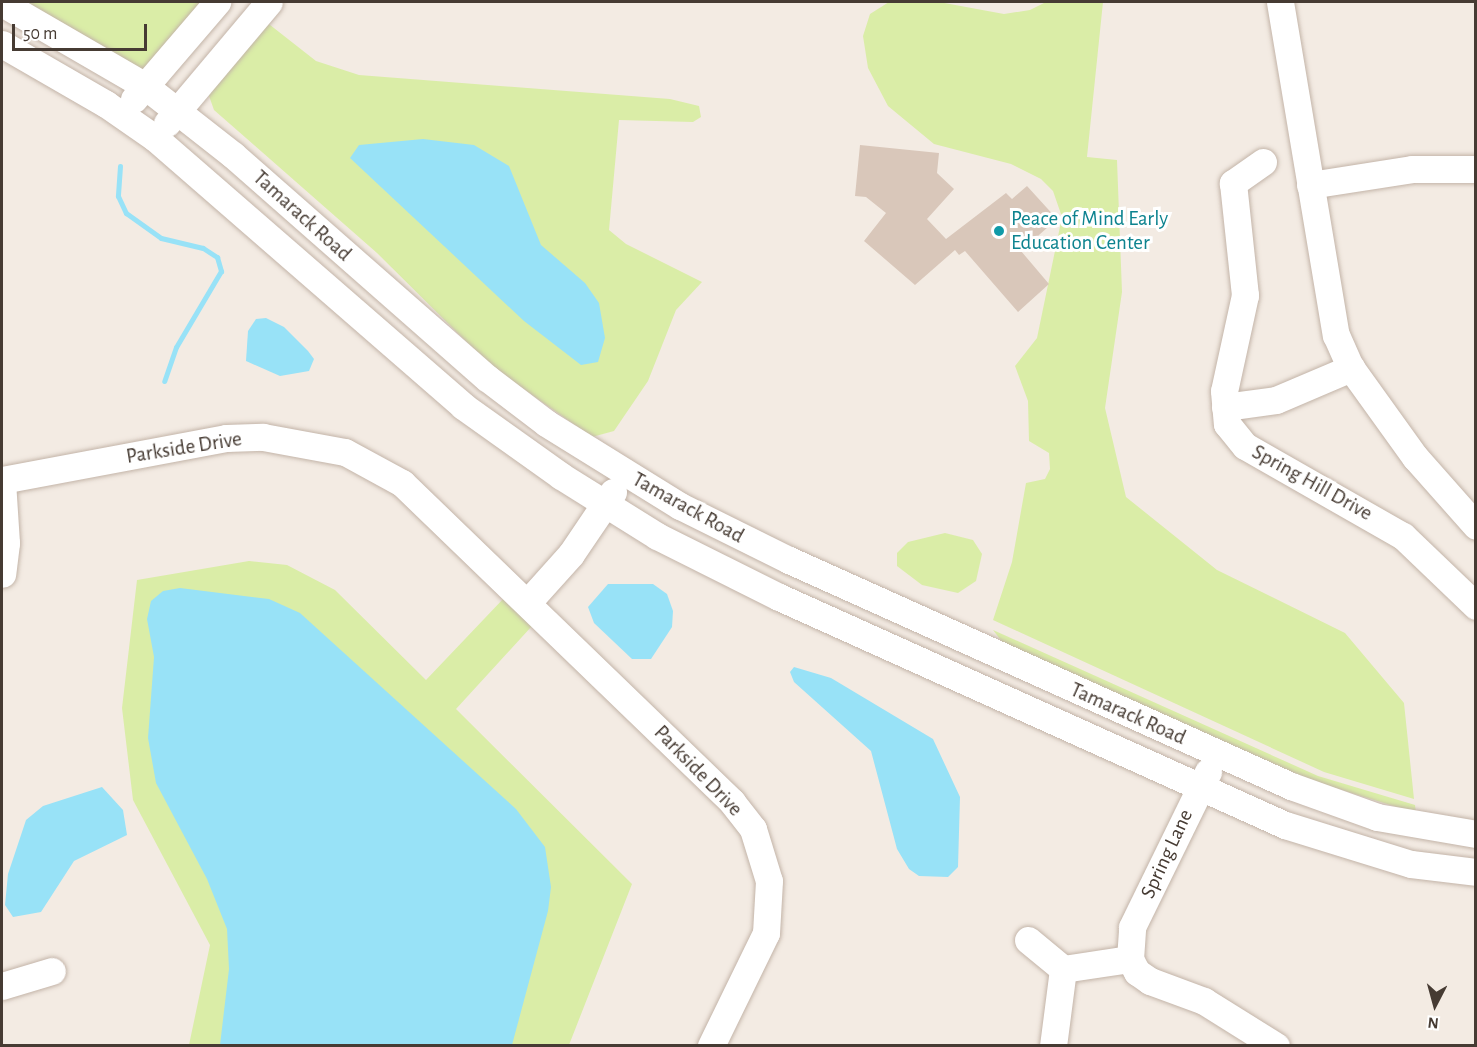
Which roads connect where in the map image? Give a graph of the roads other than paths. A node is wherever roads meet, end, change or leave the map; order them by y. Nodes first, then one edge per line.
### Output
1 (217, 2) edge
2 (269, 2) edge
3 (1280, 2) edge
4 (2, 3) edge
5 (2, 44) edge
6 (145, 86) junction
7 (177, 111) junction
8 (121, 114) junction
9 (155, 138) junction
10 (1263, 162) dead end
11 (1476, 169) edge
12 (1310, 185) junction
13 (1351, 368) junction
14 (1225, 407) junction
15 (625, 474) junction
16 (2, 481) edge
17 (604, 505) junction
18 (1476, 526) edge
19 (2, 574) edge
20 (528, 602) junction
21 (1476, 606) edge
22 (1218, 754) junction
23 (1199, 787) junction
24 (1476, 834) edge
25 (1476, 872) edge
26 (1028, 940) dead end
27 (1130, 959) junction
28 (1063, 969) junction
29 (52, 971) dead end
30 (2, 986) edge
31 (711, 1046) edge
32 (1053, 1046) edge
33 (1276, 1046) edge

1 - 6 street
2 - 7 street
3 - 12 street
4 - 6 street, Tamarack Road
5 - 8 street, Tamarack Road
6 - 7 street, Tamarack Road
6 - 8 street
7 - 9 street
7 - 15 street, Tamarack Road
8 - 9 street, Tamarack Road
9 - 17 street, Tamarack Road
10 - 14 street, Spring Hill Drive
11 - 12 street
12 - 13 street
13 - 14 street
13 - 18 street
14 - 21 street, Spring Hill Drive
15 - 17 street
15 - 22 street, Tamarack Road
16 - 19 street
16 - 20 street, Parkside Drive
17 - 20 street
17 - 23 street, Tamarack Road
20 - 31 street, Parkside Drive
22 - 23 street, Spring Lane
22 - 24 street, Tamarack Road
23 - 25 street, Tamarack Road
23 - 27 street, Spring Lane
26 - 28 street
27 - 28 street
27 - 33 street
28 - 32 street
29 - 30 street

